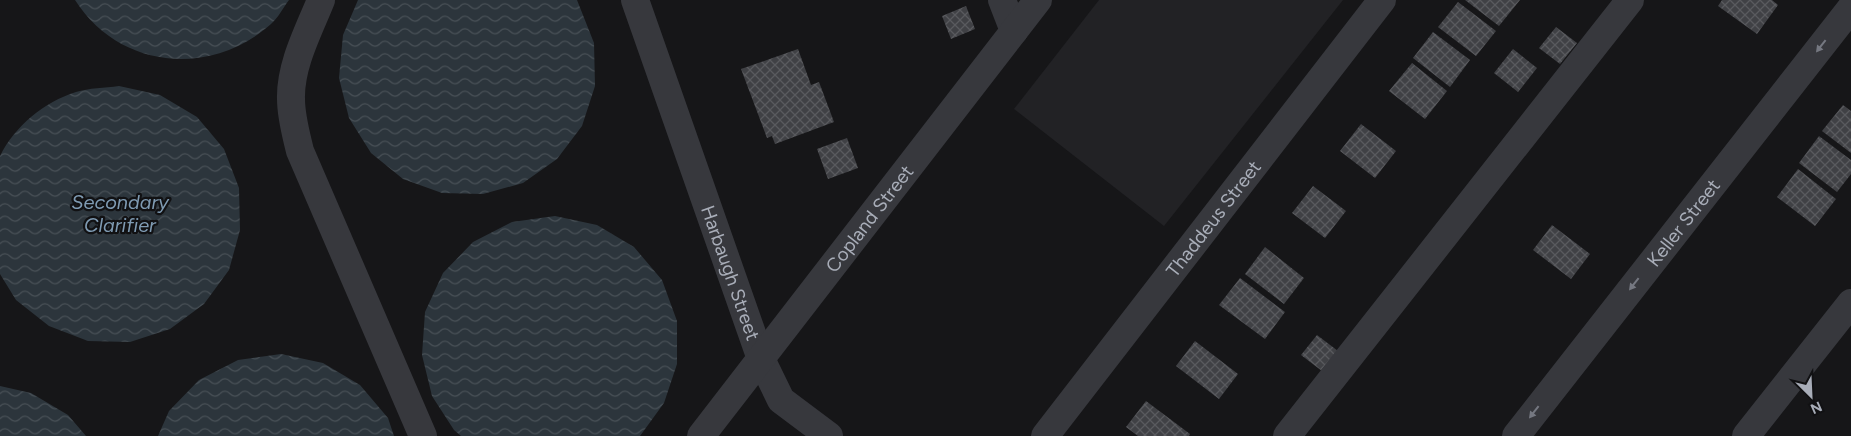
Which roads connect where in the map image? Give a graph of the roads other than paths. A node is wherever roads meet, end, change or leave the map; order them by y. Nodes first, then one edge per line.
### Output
1 (321, 0) edge
2 (635, 0) edge
3 (1002, 0) edge
4 (1038, 0) edge
5 (1382, 0) edge
6 (1630, 0) edge
7 (1851, 8) edge
8 (1014, 31) junction
9 (1851, 303) edge
10 (761, 359) junction
11 (423, 436) edge
12 (701, 436) edge
13 (829, 436) edge
14 (1044, 436) edge
15 (1288, 436) edge
16 (1516, 436) edge
17 (1746, 436) edge

1 - 11 street
2 - 10 street, Harbaugh Street
3 - 8 street
4 - 8 street, Copland Street
5 - 14 street, Thaddeus Street
6 - 15 street
7 -> 16 street, Keller Street
8 - 10 street, Copland Street
9 - 17 street
10 - 12 street, Copland Street
10 - 13 street, Harbaugh Street

